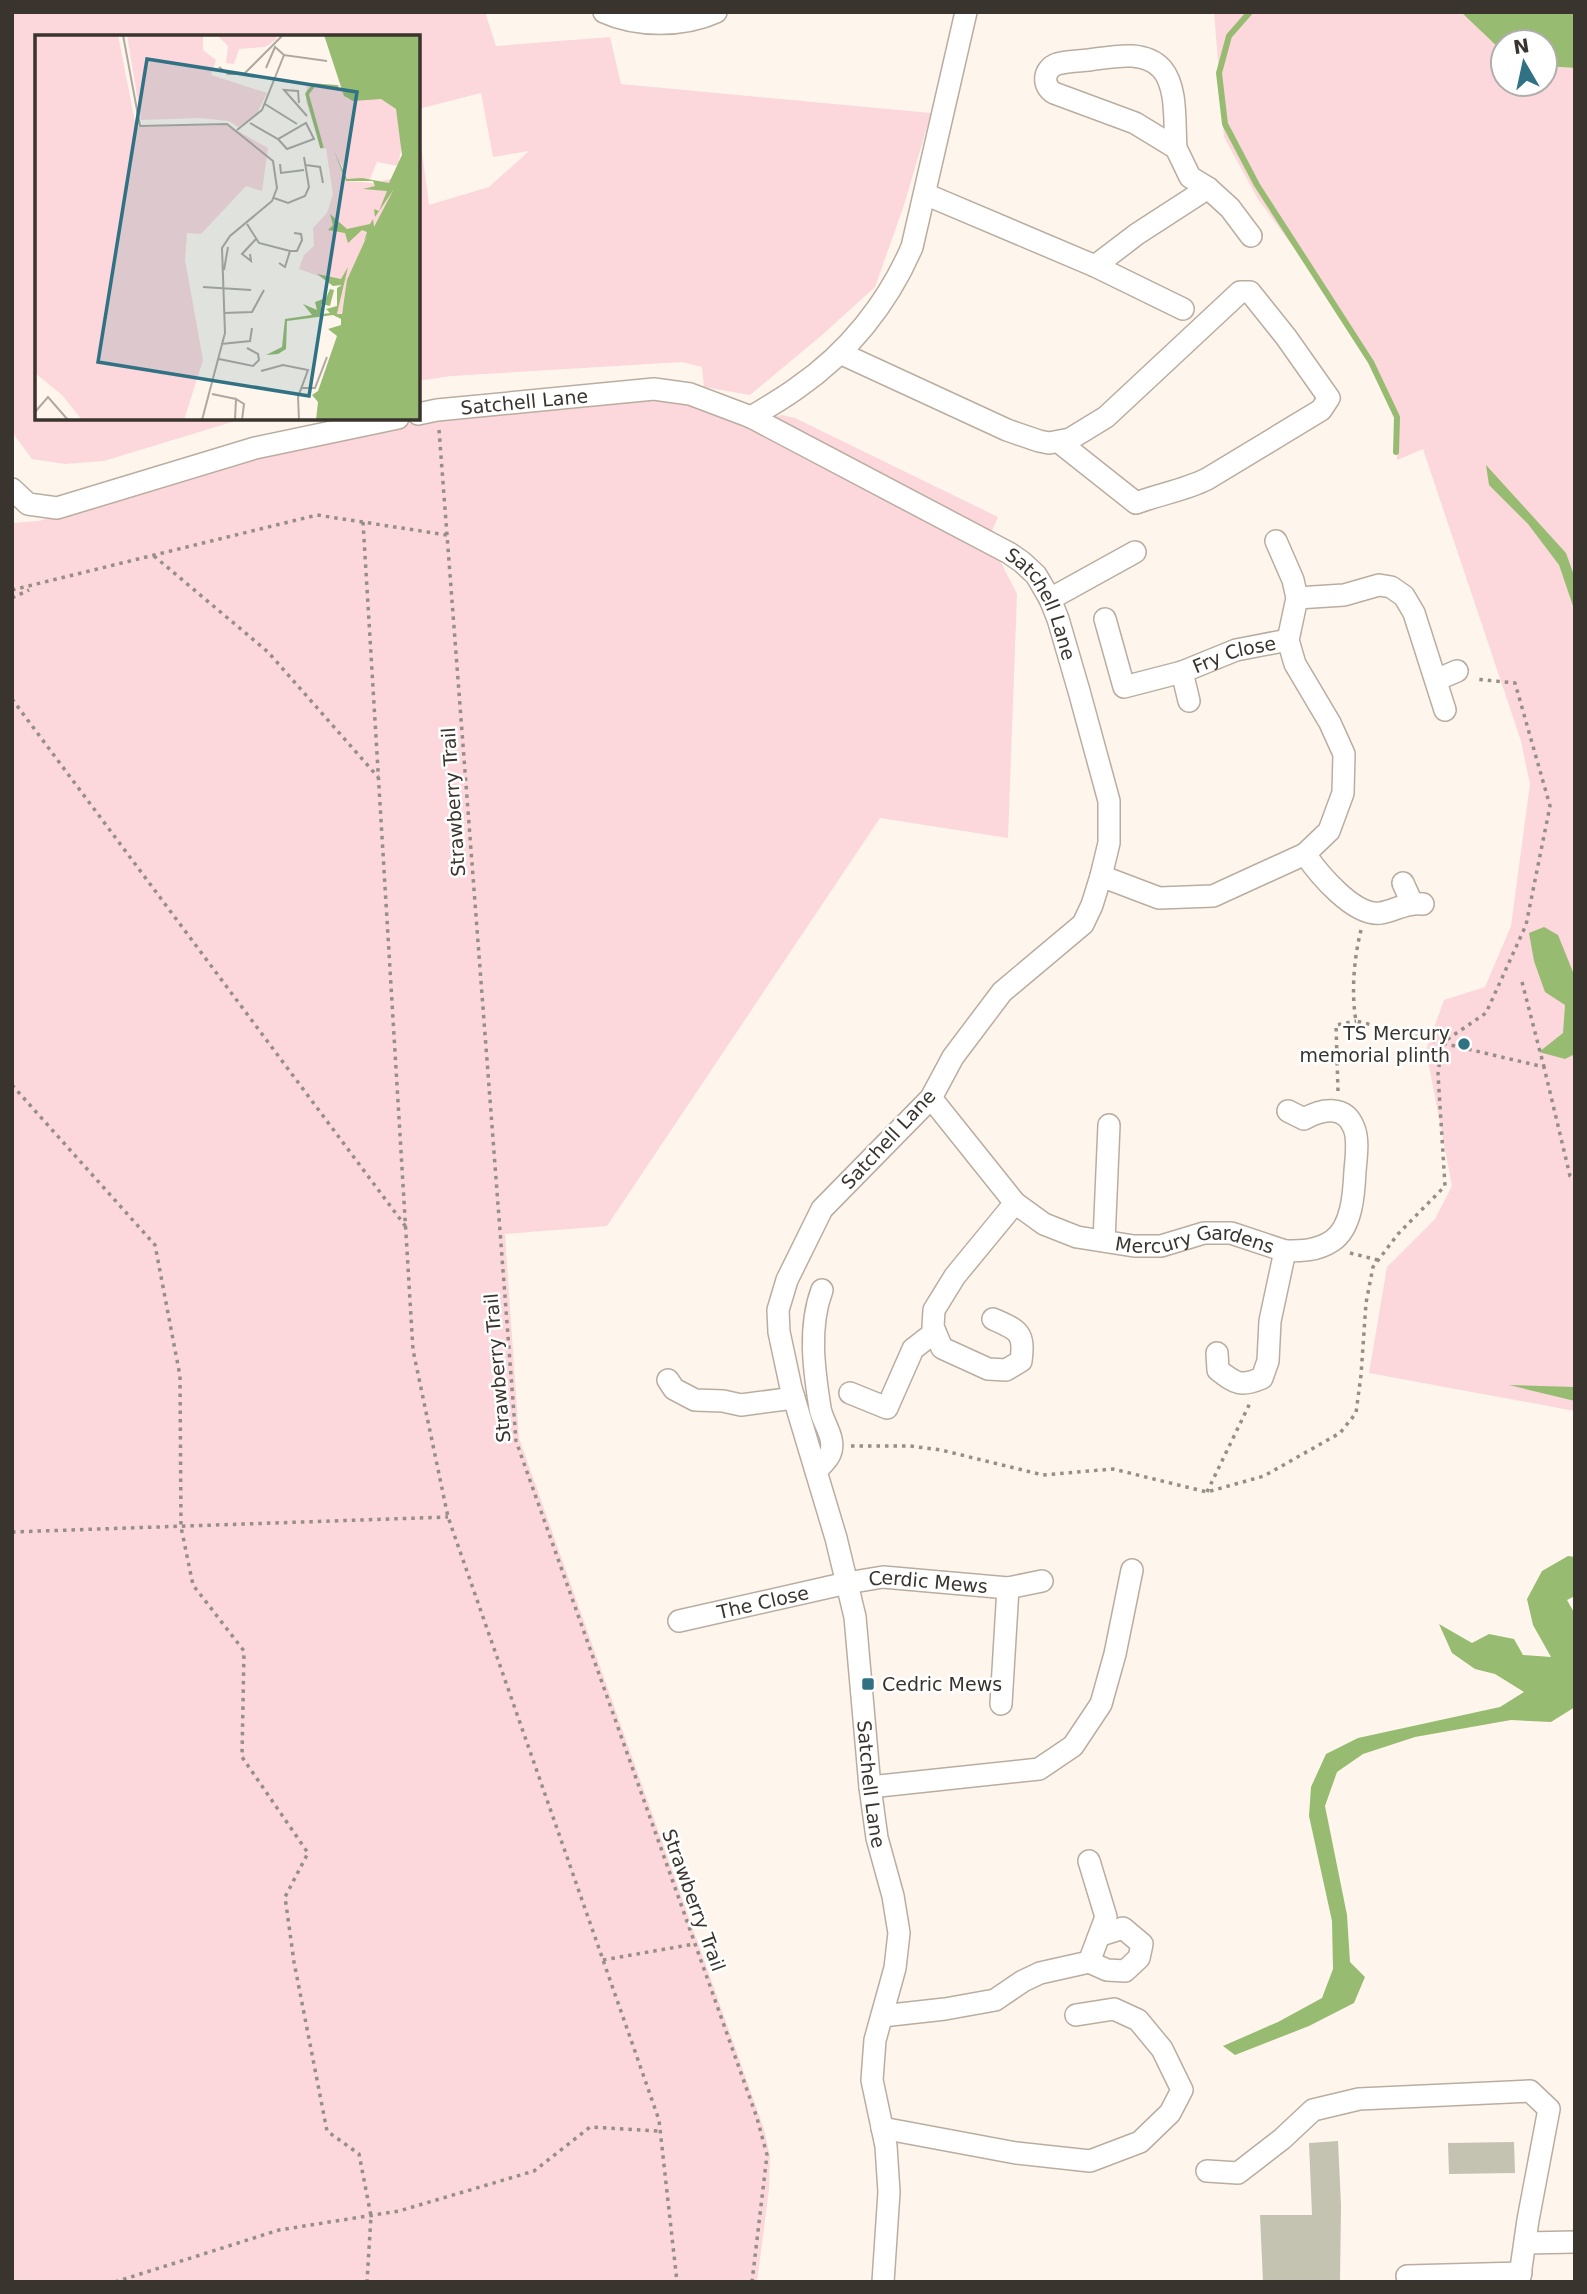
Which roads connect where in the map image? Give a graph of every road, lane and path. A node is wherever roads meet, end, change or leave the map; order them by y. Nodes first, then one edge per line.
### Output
1 (604, 12) edge
2 (716, 12) edge
3 (966, 12) edge
4 (1177, 148) junction
5 (1208, 188) junction
6 (925, 194) junction
7 (1251, 236) dead end
8 (1095, 266) junction
9 (1184, 309) dead end
10 (840, 353) junction
11 (428, 412) edge
12 (751, 417) junction
13 (389, 420) edge
14 (1059, 442) junction
15 (12, 489) edge
16 (362, 522) junction
17 (447, 535) junction
18 (1276, 541) dead end
19 (1135, 552) dead end
20 (154, 556) junction
21 (36, 586) junction
22 (12, 590) edge
23 (12, 598) edge
24 (1297, 598) junction
25 (1050, 599) junction
26 (1105, 619) dead end
27 (1288, 640) junction
28 (1181, 672) junction
29 (1446, 676) junction
30 (12, 699) edge
31 (1189, 701) dead end
32 (1445, 710) dead end
33 (378, 778) junction
34 (1305, 854) junction
35 (1101, 876) junction
36 (1403, 883) dead end
37 (1366, 911) junction
38 (1522, 982) dead end
39 (1356, 1021) junction
40 (1442, 1042) junction
41 (1544, 1068) junction
42 (12, 1085) edge
43 (931, 1098) junction
44 (1338, 1111) junction
45 (1299, 1122) dead end
46 (1109, 1125) dead end
47 (1575, 1180) edge
48 (1015, 1203) junction
49 (406, 1227) junction
50 (1104, 1241) junction
51 (1285, 1251) junction
52 (822, 1290) dead end
53 (993, 1319) dead end
54 (935, 1332) junction
55 (1211, 1366) dead end
56 (1262, 1378) junction
57 (668, 1380) dead end
58 (850, 1393) dead end
59 (794, 1398) junction
60 (816, 1471) junction
61 (1207, 1492) dead end
62 (448, 1517) junction
63 (181, 1527) junction
64 (12, 1532) edge
65 (1132, 1570) dead end
66 (1042, 1581) dead end
67 (847, 1583) junction
68 (1008, 1588) junction
69 (679, 1620) dead end
70 (1001, 1704) dead end
71 (870, 1787) junction
72 (1089, 1861) dead end
73 (1101, 1935) junction
74 (695, 1944) junction
75 (603, 1961) junction
76 (1089, 1962) junction
77 (1076, 2015) dead end
78 (882, 2016) junction
79 (882, 2128) junction
80 (660, 2131) junction
81 (1207, 2171) dead end
82 (371, 2216) junction
83 (1575, 2242) edge
84 (1525, 2243) junction
85 (1407, 2276) dead end
86 (1520, 2278) edge
87 (115, 2282) edge
88 (367, 2282) edge
89 (677, 2282) edge
90 (752, 2282) edge
91 (883, 2282) edge

1 - 2 street
3 - 6 street
4 - 4 street
4 - 5 street
5 - 7 street
5 - 8 street
6 - 8 street
6 - 10 street
8 - 9 street
10 - 12 street
10 - 14 street
11 - 12 street, Satchell Lane
11 - 17 path, Strawberry Trail
12 - 25 street, Satchell Lane
13 - 15 street
14 - 14 street
16 - 17 path
16 - 20 path
16 - 33 path
17 - 74 path, Strawberry Trail
18 - 24 street
19 - 25 street
20 - 21 path
20 - 33 path
21 - 22 path
21 - 23 path
24 - 27 street
24 - 29 street
25 - 35 street, Satchell Lane
26 - 28 street, Fry Close
27 - 28 street, Fry Close
27 - 34 street
28 - 31 street, Fry Close
29 - 32 street
29 - 40 path
30 - 49 path
33 - 49 path
34 - 35 street
34 - 37 street
35 - 43 street, Satchell Lane
36 - 37 street
37 - 39 path
38 - 41 path
39 - 40 path
39 - 44 path
40 - 41 path
41 - 47 path
42 - 63 path
43 - 48 street, Mercury Gardens
43 - 59 street, Satchell Lane
44 - 45 street
44 - 51 street, Mercury Gardens
46 - 50 street, Mercury Gardens
48 - 50 street, Mercury Gardens
48 - 54 street
49 - 62 path
50 - 51 street, Mercury Gardens
51 - 56 street, Mercury Gardens
52 - 60 street
53 - 54 street
54 - 58 street
55 - 56 street
56 - 61 path
57 - 59 street
59 - 60 street, Satchell Lane
60 - 67 street, Satchell Lane
62 - 63 path
62 - 75 path
63 - 64 path
63 - 82 path
65 - 71 street
66 - 68 street, Cerdic Mews
67 - 68 street, Cerdic Mews
67 - 69 street, The Close
67 - 71 street, Satchell Lane
68 - 70 street, Cerdic Mews
71 - 78 street, Satchell Lane
72 - 73 street
73 - 76 street
73 - 76 street
74 - 75 path
74 - 90 path, Strawberry Trail
75 - 80 path
76 - 78 street
77 - 79 street
78 - 79 street, Satchell Lane
79 - 91 street, Satchell Lane
80 - 82 path
80 - 89 path
81 - 84 street
82 - 87 path
82 - 88 path
83 - 84 street
84 - 86 street
85 - 86 street

